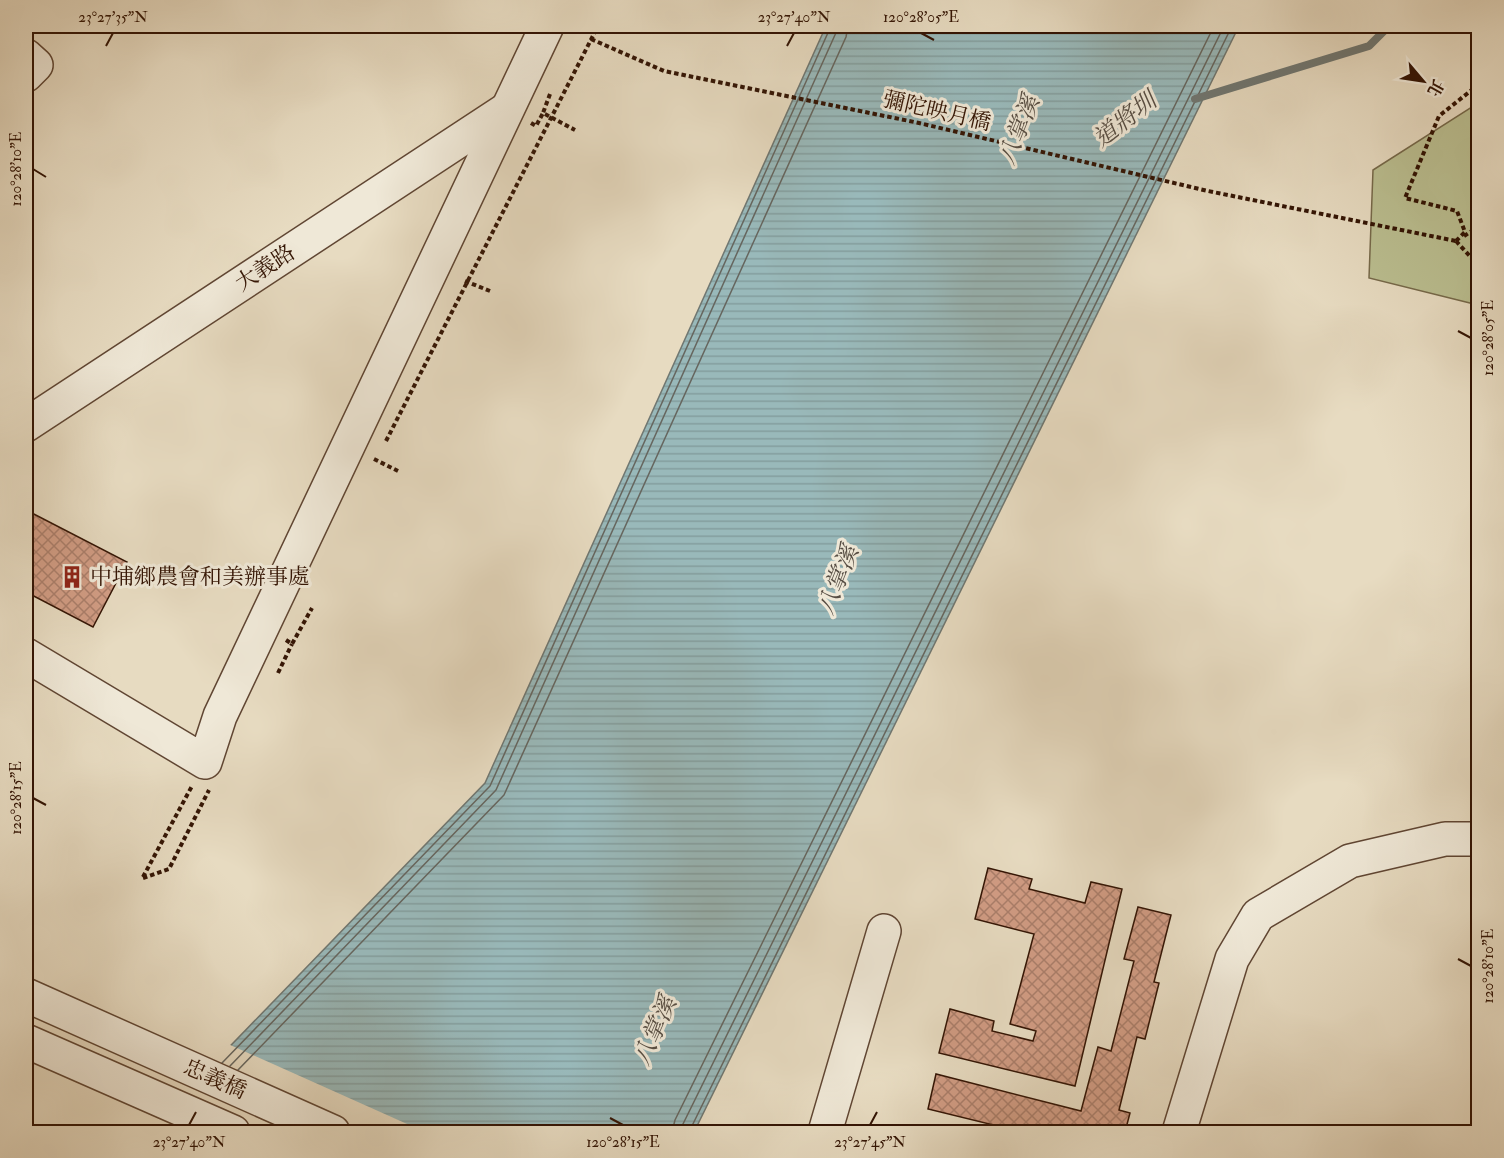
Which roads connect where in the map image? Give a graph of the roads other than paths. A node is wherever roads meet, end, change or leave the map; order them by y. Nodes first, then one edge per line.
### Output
1 (547, 26) edge
2 (26, 56) edge
3 (26, 75) edge
4 (504, 111) junction
5 (26, 425) edge
6 (26, 655) edge
7 (1479, 839) edge
8 (884, 932) dead end
9 (26, 995) edge
10 (26, 1041) edge
11 (233, 1132) edge
12 (333, 1132) edge
13 (825, 1132) edge
14 (1179, 1132) edge

1 - 4 street
2 - 3 street
4 - 5 street, 大義路
4 - 6 street
7 - 14 street
8 - 13 street
9 - 12 street, 忠義橋
10 - 11 street, 忠義橋

